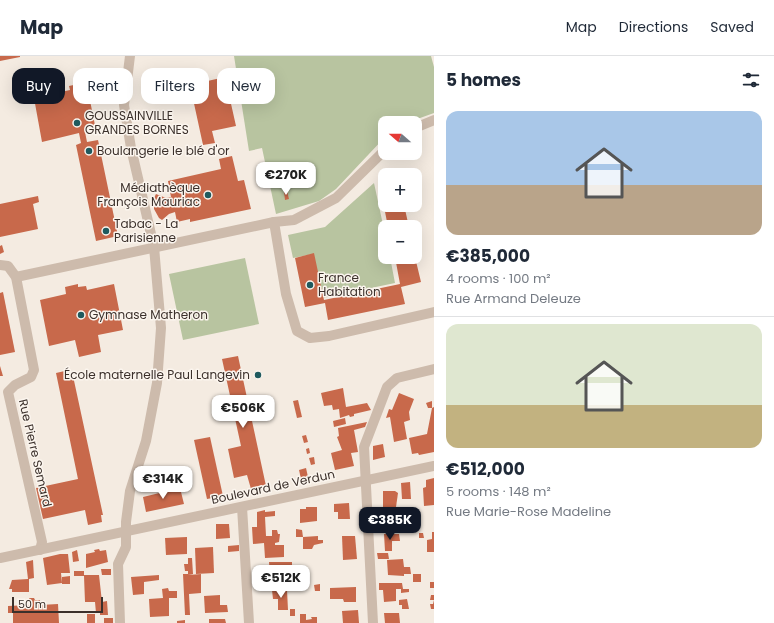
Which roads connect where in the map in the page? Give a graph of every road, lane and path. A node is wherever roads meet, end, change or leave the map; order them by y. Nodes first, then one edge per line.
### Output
1 (130, 56) edge
2 (434, 120) edge
3 (422, 125) edge
4 (378, 157) edge
5 (274, 222) junction
6 (154, 247) junction
7 (0, 265) edge
8 (16, 277) junction
9 (434, 312) edge
10 (434, 369) edge
11 (434, 466) edge
12 (366, 482) junction
13 (242, 507) junction
14 (127, 532) junction
15 (40, 550) junction
16 (0, 558) edge
17 (120, 623) edge
18 (249, 623) edge
19 (373, 623) edge

1 - 6 street
2 - 3 street
4 - 5 street
5 - 6 street
5 - 9 street
6 - 8 street
6 - 14 street
7 - 8 street
8 - 15 street, Rue Pierre Semard
10 - 12 street
11 - 12 street, Boulevard de Verdun
12 - 13 street, Boulevard de Verdun
12 - 19 street
13 - 14 street, Boulevard de Verdun
13 - 18 street
14 - 15 street, Boulevard de Verdun
14 - 17 street
15 - 16 street, Boulevard de Verdun

